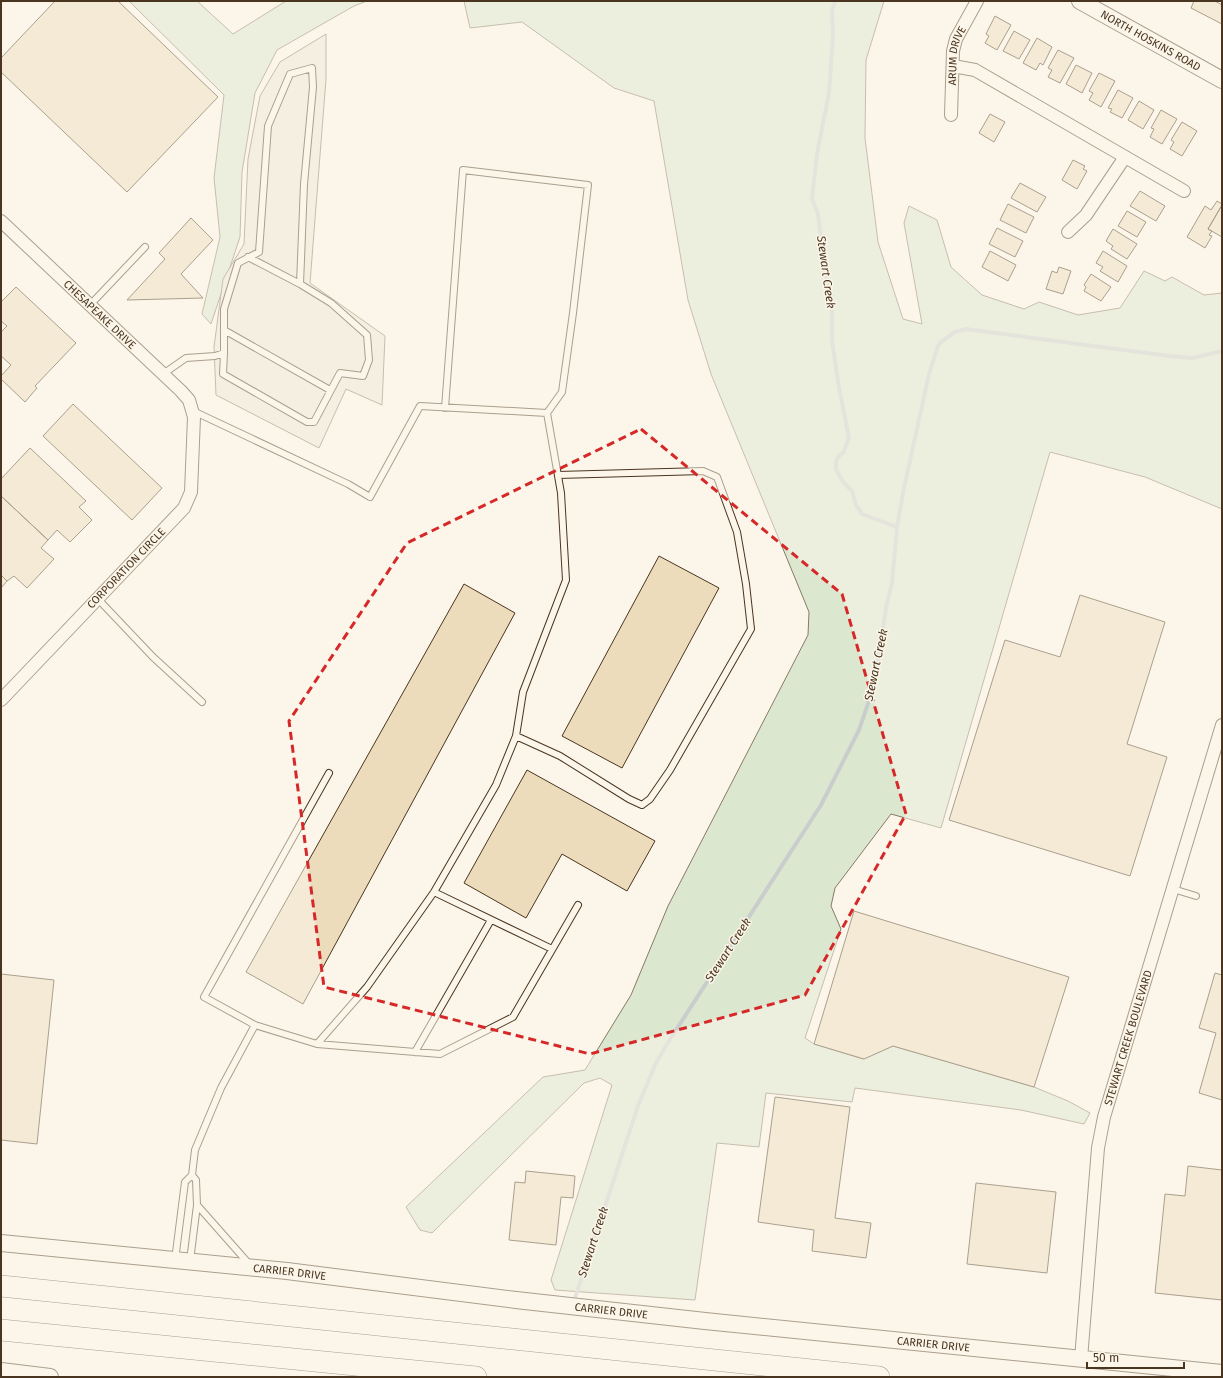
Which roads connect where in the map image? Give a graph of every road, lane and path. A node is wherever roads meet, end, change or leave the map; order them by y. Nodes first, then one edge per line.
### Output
1 (977, 1) edge
2 (1080, 1) edge
3 (953, 66) junction
4 (1222, 80) edge
5 (951, 115) dead end
6 (1125, 157) junction
7 (1184, 191) dead end
8 (1, 221) edge
9 (1068, 232) dead end
10 (145, 247) dead end
11 (248, 257) junction
12 (300, 284) junction
13 (90, 305) junction
14 (224, 330) junction
15 (224, 353) junction
16 (164, 374) junction
17 (330, 390) junction
18 (445, 408) junction
19 (193, 411) junction
20 (547, 414) junction
21 (558, 475) junction
22 (97, 598) junction
23 (1, 700) edge
24 (202, 702) dead end
25 (1222, 725) edge
26 (516, 736) junction
27 (329, 773) dead end
28 (1173, 889) junction
29 (434, 892) junction
30 (1196, 896) dead end
31 (578, 905) dead end
32 (491, 920) junction
33 (552, 949) junction
34 (255, 1025) junction
35 (317, 1044) junction
36 (415, 1052) junction
37 (192, 1176) junction
38 (197, 1205) junction
39 (1, 1243) edge
40 (182, 1261) junction
41 (252, 1268) junction
42 (1, 1286) edge
43 (1, 1330) edge
44 (1082, 1359) junction
45 (1, 1371) edge
46 (1222, 1373) edge
47 (50, 1377) edge
48 (476, 1377) edge
49 (879, 1377) edge

1 - 3 street, ARUM DRIVE
2 - 4 street, NORTH HOSKINS ROAD
3 - 5 street, ARUM DRIVE
3 - 6 street
6 - 7 street
6 - 9 street
8 - 13 street, CHESAPEAKE DRIVE
10 - 13 lane
11 - 12 lane
11 - 12 lane
11 - 14 lane
12 - 17 lane
13 - 16 street, CHESAPEAKE DRIVE
14 - 15 lane
14 - 17 lane
15 - 16 lane
15 - 17 lane
16 - 19 street, CHESAPEAKE DRIVE
18 - 19 lane
18 - 20 lane
18 - 20 lane
19 - 22 street, CORPORATION CIRCLE
20 - 21 lane
21 - 26 lane
21 - 26 lane
22 - 23 street, CORPORATION CIRCLE
22 - 24 lane
25 - 28 street, STEWART CREEK BOULEVARD
26 - 29 lane
27 - 34 lane
28 - 30 lane
28 - 44 street, STEWART CREEK BOULEVARD
29 - 32 lane
29 - 35 lane
31 - 33 lane
32 - 33 lane
32 - 36 lane
33 - 36 lane
34 - 35 lane
34 - 37 lane
35 - 36 lane
37 - 38 lane
37 - 40 lane
38 - 40 lane
38 - 41 lane
39 - 40 street, CARRIER DRIVE
40 - 41 street, CARRIER DRIVE
41 - 44 street, CARRIER DRIVE
42 - 49 highway
43 - 48 highway
44 - 46 street, CARRIER DRIVE
45 - 47 street

